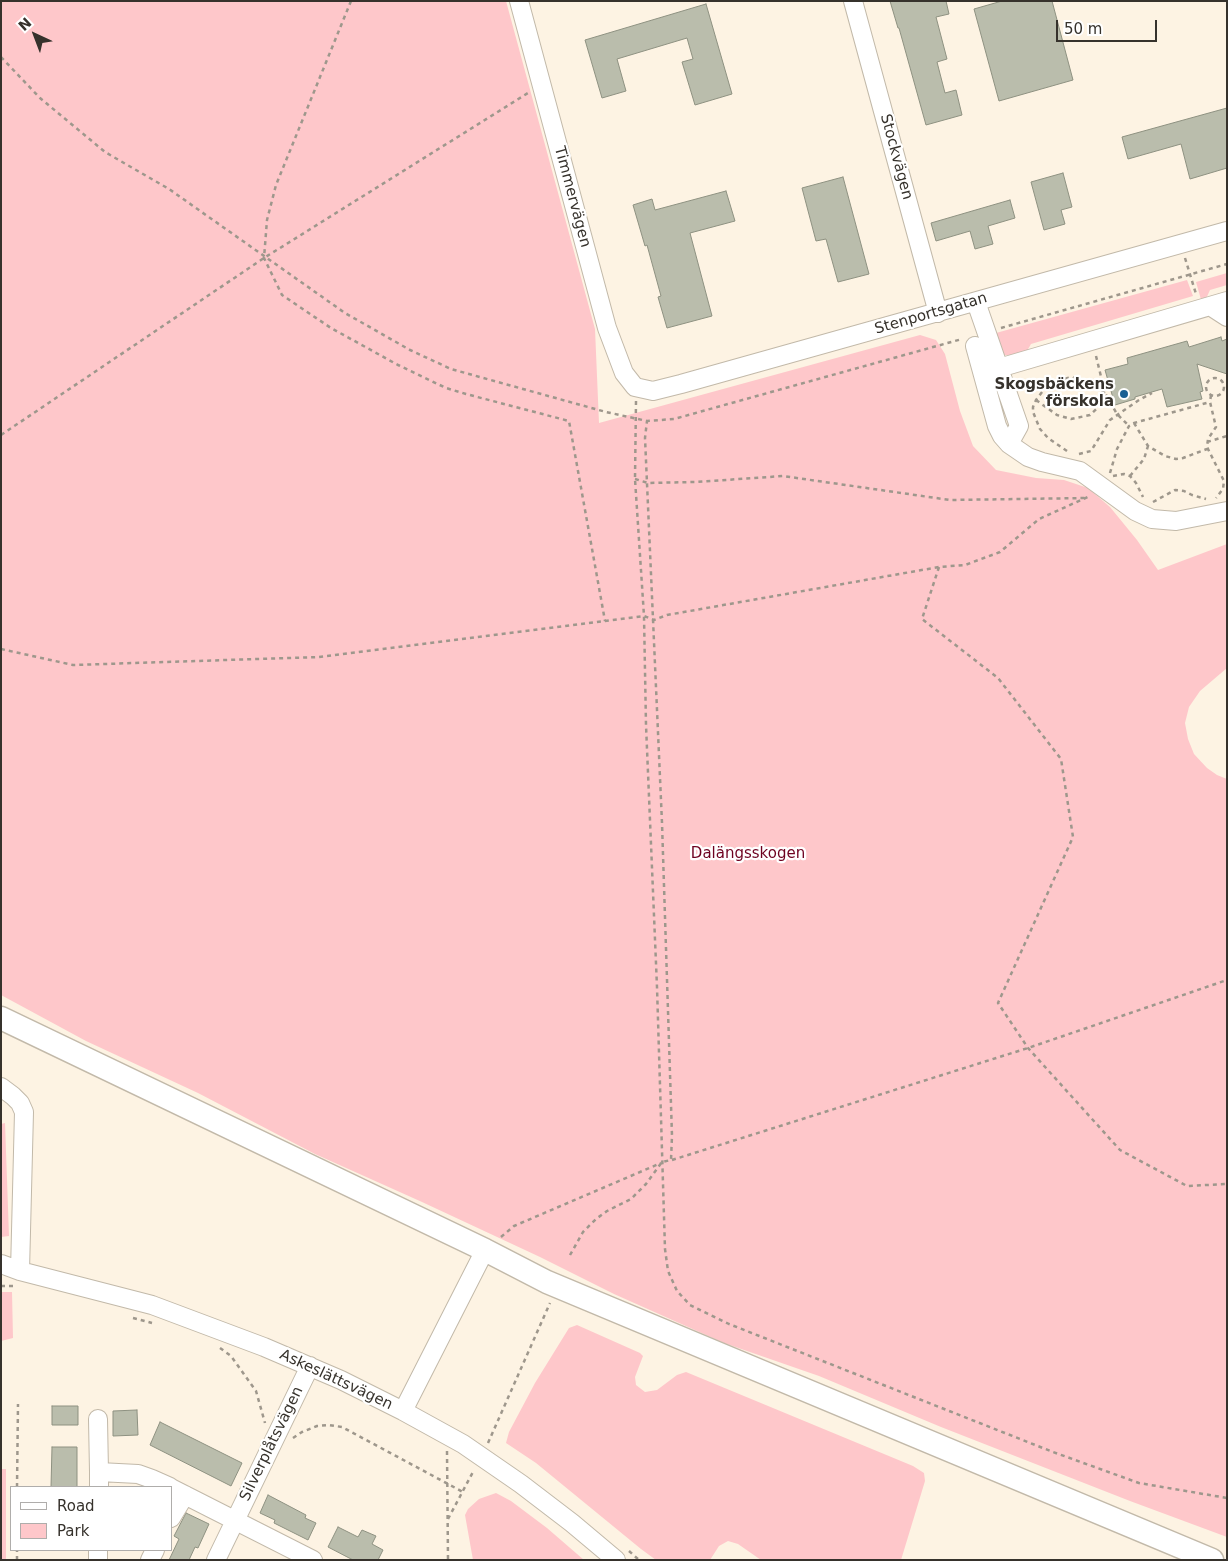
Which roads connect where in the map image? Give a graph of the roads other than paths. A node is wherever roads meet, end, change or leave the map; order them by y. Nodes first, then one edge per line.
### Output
1 (519, 1) edge
2 (853, 1) edge
3 (1227, 231) edge
4 (1227, 301) edge
5 (976, 302) junction
6 (1205, 308) junction
7 (938, 313) junction
8 (1227, 317) edge
9 (974, 346) dead end
10 (999, 368) junction
11 (635, 388) joint
12 (1009, 444) junction
13 (1227, 511) edge
14 (1, 1018) edge
15 (1, 1087) edge
16 (485, 1250) junction
17 (1, 1264) edge
18 (1, 1278) edge
19 (19, 1279) junction
20 (310, 1366) junction
21 (403, 1411) junction
22 (98, 1419) dead end
23 (99, 1480) edge
24 (167, 1486) edge
25 (175, 1490) edge
26 (172, 1511) edge
27 (235, 1521) junction
28 (216, 1560) edge
29 (313, 1560) edge
30 (616, 1560) edge
31 (1212, 1560) edge

1 - 11 street, Timmervägen
2 - 7 street, Stockvägen
3 - 5 street, Stenportsgatan
4 - 6 street
5 - 7 street, Stenportsgatan
5 - 10 street
6 - 8 street
6 - 10 street
7 - 11 street, Stenportsgatan
9 - 12 street
10 - 12 street
12 - 13 street
14 - 16 main road
15 - 19 street
16 - 21 street
16 - 31 main road
17 - 19 street, Askeslättsvägen
18 - 19 street
19 - 20 street, Askeslättsvägen
20 - 21 street, Askeslättsvägen
20 - 27 street, Silverplåtsvägen
21 - 30 street, Askeslättsvägen
22 - 23 street
23 - 24 street
25 - 26 street
25 - 27 street
27 - 28 street, Silverplåtsvägen
27 - 29 street

